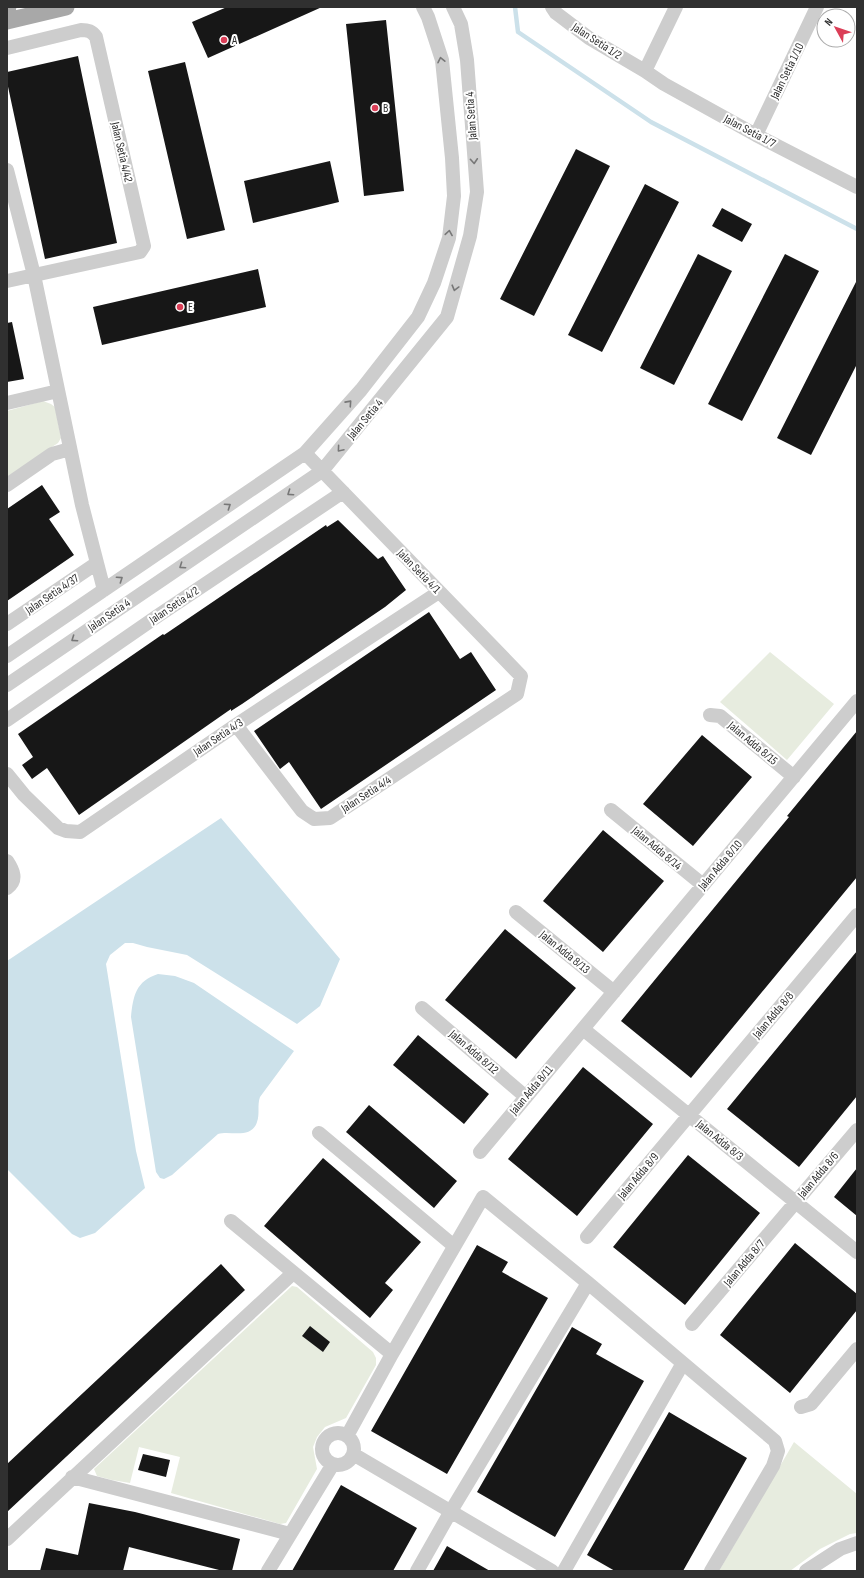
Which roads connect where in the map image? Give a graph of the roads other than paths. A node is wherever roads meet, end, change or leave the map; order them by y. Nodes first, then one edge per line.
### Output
1 (32, 7) edge
2 (57, 7) edge
3 (66, 7) edge
4 (423, 7) edge
5 (453, 7) edge
6 (552, 7) edge
7 (676, 7) edge
8 (817, 7) edge
9 (7, 20) edge
10 (7, 48) edge
11 (645, 71) junction
12 (756, 134) junction
13 (7, 170) edge
14 (857, 187) edge
15 (34, 275) junction
16 (7, 282) edge
17 (58, 391) junction
18 (7, 403) edge
19 (70, 449) junction
20 (305, 453) junction
21 (322, 471) junction
22 (7, 485) edge
23 (343, 492) junction
24 (97, 563) junction
25 (104, 590) junction
26 (439, 592) junction
27 (7, 624) edge
28 (7, 656) edge
29 (7, 685) edge
30 (517, 694) joint
31 (857, 700) edge
32 (710, 715) dead end
33 (7, 720) edge
34 (236, 725) junction
35 (7, 774) edge
36 (794, 777) junction
37 (611, 810) dead end
38 (7, 861) edge
39 (703, 885) junction
40 (7, 888) edge
41 (516, 912) dead end
42 (857, 915) edge
43 (614, 992) junction
44 (422, 1008) dead end
45 (583, 1029) junction
46 (526, 1097) junction
47 (689, 1115) junction
48 (857, 1130) edge
49 (320, 1133) dead end
50 (480, 1152) dead end
51 (795, 1202) junction
52 (231, 1221) dead end
53 (587, 1237) dead end
54 (454, 1246) junction
55 (857, 1252) edge
56 (293, 1273) junction
57 (588, 1282) junction
58 (692, 1324) dead end
59 (857, 1348) edge
60 (392, 1354) junction
61 (683, 1363) junction
62 (801, 1407) dead end
63 (347, 1436) junction
64 (353, 1454) junction
65 (333, 1464) junction
66 (72, 1477) junction
67 (451, 1511) junction
68 (290, 1534) junction
69 (7, 1539) edge
70 (857, 1543) edge
71 (268, 1571) edge
72 (417, 1571) edge
73 (552, 1571) edge
74 (564, 1571) edge
75 (710, 1571) edge
76 (806, 1571) edge

1 - 2 main road
3 - 9 main road
20 -> 4 street, Jalan Setia 4
5 -> 21 street, Jalan Setia 4
6 - 11 street, Jalan Setia 1/2
7 - 11 street
8 - 12 street, Jalan Setia 1/10
10 - 15 street, Jalan Setia 4/42
11 - 12 street, Jalan Setia 1/7
12 - 14 street, Jalan Setia 1/7
13 - 15 street
15 - 16 street
15 - 17 street
17 - 18 street
17 - 19 street
19 - 22 street
19 - 24 street
20 - 21 street, Jalan Setia 4/1
25 -> 20 street, Jalan Setia 4
21 - 23 street, Jalan Setia 4/1
21 -> 29 street, Jalan Setia 4
23 - 26 street, Jalan Setia 4/1
23 - 33 street, Jalan Setia 4/2
24 - 25 street
24 - 27 street, Jalan Setia 4/37
25 - 28 street, Jalan Setia 4
26 - 30 street, Jalan Setia 4/1
26 - 34 street, Jalan Setia 4/3
30 - 34 street, Jalan Setia 4/4
31 - 36 street, Jalan Adda 8/10
32 - 36 street, Jalan Adda 8/15
34 - 35 street, Jalan Setia 4/3
36 - 39 street, Jalan Adda 8/10
37 - 39 street, Jalan Adda 8/14
38 - 40 street
39 - 43 street, Jalan Adda 8/10
41 - 43 street, Jalan Adda 8/13
42 - 47 street, Jalan Adda 8/8
43 - 45 street, Jalan Adda 8/10
44 - 46 street, Jalan Adda 8/12
45 - 46 street, Jalan Adda 8/11
45 - 47 street, Jalan Adda 8/3
46 - 50 street, Jalan Adda 8/11
47 - 51 street, Jalan Adda 8/3
47 - 53 street, Jalan Adda 8/9
48 - 51 street, Jalan Adda 8/6
49 - 54 street
51 - 55 street, Jalan Adda 8/3
51 - 58 street, Jalan Adda 8/7
52 - 56 street
54 - 57 street
54 - 60 street
56 - 60 street
56 - 66 street
57 - 61 street
57 - 67 street
59 - 62 street
60 - 63 street
61 - 74 street
61 - 75 street
63 - 64 street
63 - 65 street
64 - 65 street
64 - 67 street
65 - 68 street
66 - 68 street
66 - 69 street
67 - 72 street
67 - 73 street
68 - 71 street
70 - 76 street

